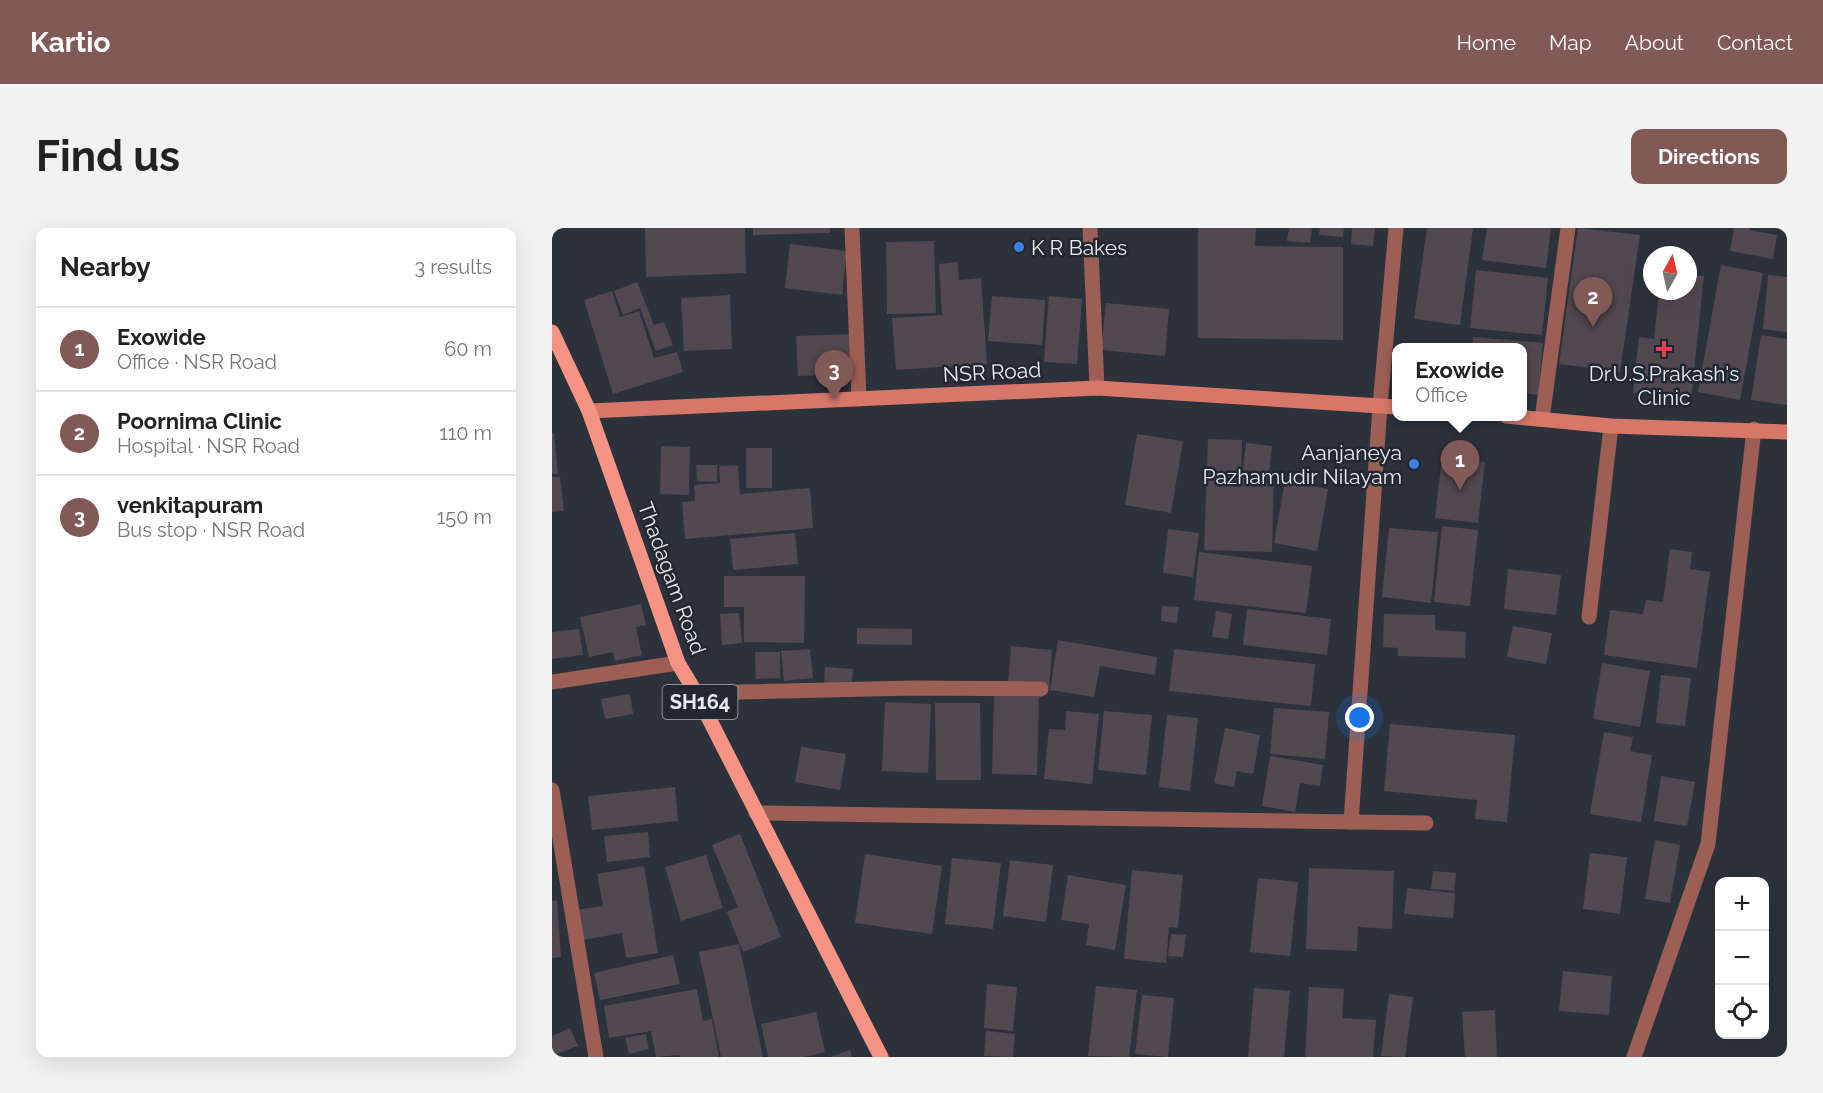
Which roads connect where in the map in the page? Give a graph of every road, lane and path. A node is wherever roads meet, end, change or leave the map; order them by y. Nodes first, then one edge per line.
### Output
1 (852, 228) edge
2 (1090, 228) edge
3 (1396, 228) edge
4 (1568, 228) edge
5 (552, 332) edge
6 (1097, 388) junction
7 (859, 399) junction
8 (1380, 406) junction
9 (1392, 407) edge
10 (589, 411) junction
11 (1527, 419) edge
12 (1542, 420) junction
13 (1611, 426) junction
14 (1754, 429) junction
15 (1787, 432) edge
16 (1589, 617) dead end
17 (678, 663) junction
18 (552, 682) edge
19 (1041, 689) dead end
20 (696, 693) junction
21 (552, 790) edge
22 (756, 813) junction
23 (1351, 822) junction
24 (1426, 823) dead end
25 (596, 1057) edge
26 (881, 1057) edge
27 (1634, 1057) edge

1 - 7 street
2 - 6 street
3 - 8 street
4 - 12 street
5 - 10 main road, Thadagam Road / SH164
6 - 7 main road, NSR Road
6 - 8 main road, NSR Road
7 - 10 main road, NSR Road
8 - 9 main road, NSR Road
8 - 23 street
10 - 17 main road, Thadagam Road / SH164
11 - 12 main road
12 - 13 main road
13 - 14 main road
13 - 16 street
14 - 15 main road
14 - 27 street
17 - 18 street
17 - 20 main road, Thadagam Road / SH164
19 - 20 street
20 - 22 main road, Thadagam Road / SH164
21 - 25 street
22 - 23 street
22 - 26 main road, Thadagam Road / SH164
23 - 24 street

